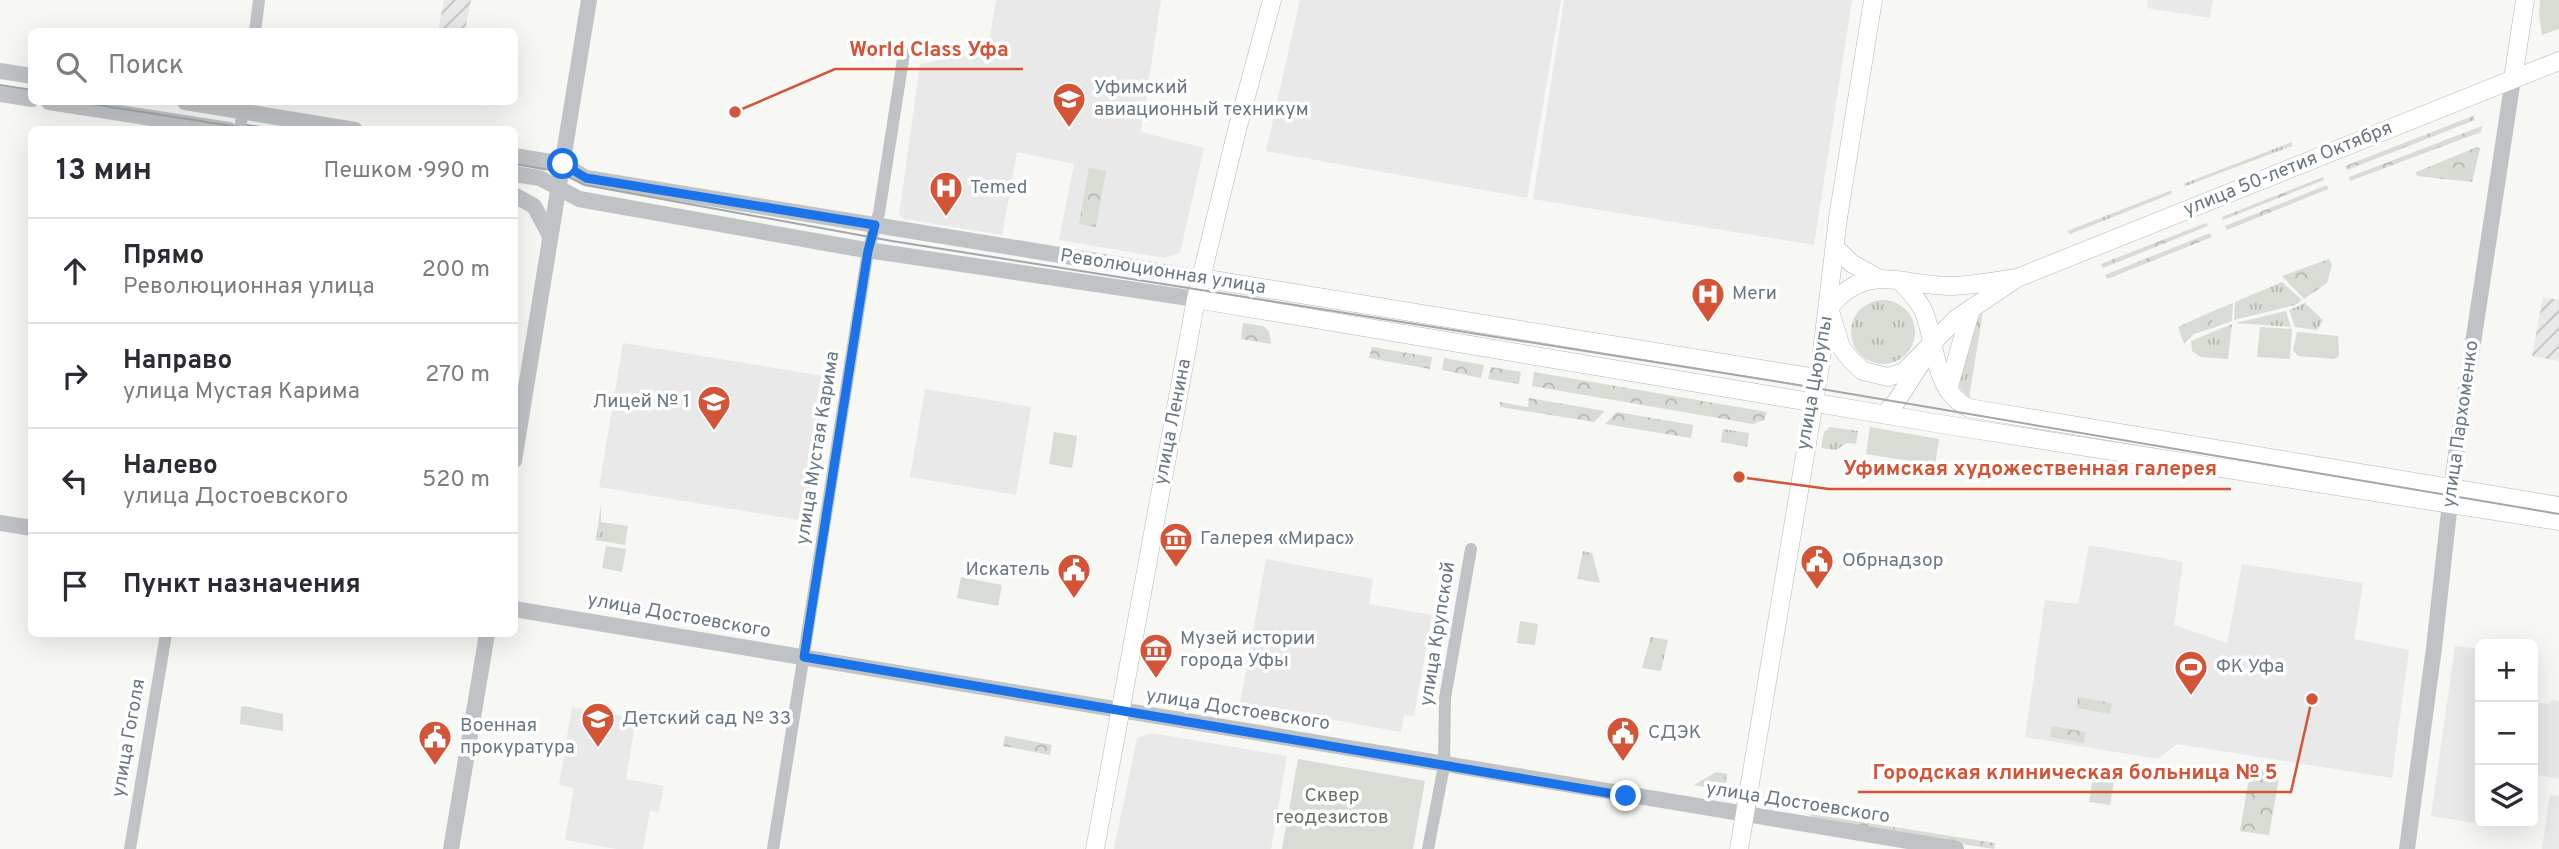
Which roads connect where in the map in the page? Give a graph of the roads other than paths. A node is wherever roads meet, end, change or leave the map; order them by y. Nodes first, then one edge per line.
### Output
1 (259, 0) edge
2 (589, 0) edge
3 (1272, 0) edge
4 (1873, 0) edge
5 (2525, 0) edge
6 (256, 28) edge
7 (904, 53) dead end
8 (2559, 61) edge
9 (0, 71) edge
10 (28, 75) edge
11 (2512, 79) junction
12 (0, 94) edge
13 (28, 98) edge
14 (68, 105) edge
15 (244, 106) edge
16 (203, 126) edge
17 (241, 126) edge
18 (336, 126) edge
19 (518, 157) edge
20 (563, 164) junction
21 (518, 175) edge
22 (557, 186) junction
23 (518, 197) edge
24 (875, 225) junction
25 (549, 234) junction
26 (1836, 248) junction
27 (868, 251) junction
28 (1201, 278) junction
29 (1878, 278) junction
30 (2017, 278) junction
31 (1901, 282) junction
32 (1196, 299) junction
33 (1829, 308) junction
34 (1970, 309) junction
35 (1931, 347) junction
36 (1816, 378) junction
37 (1948, 390) junction
38 (1812, 401) junction
39 (1884, 414) junction
40 (518, 435) edge
41 (2450, 496) junction
42 (2559, 506) edge
43 (2559, 521) edge
44 (0, 523) edge
45 (28, 527) edge
46 (1471, 549) dead end
47 (518, 610) edge
48 (165, 637) edge
49 (486, 637) edge
50 (804, 657) junction
51 (1118, 711) junction
52 (1444, 766) junction
53 (1744, 816) junction
54 (130, 849) edge
55 (451, 849) edge
56 (773, 849) edge
57 (1095, 849) edge
58 (1428, 849) edge
59 (1739, 849) edge
60 (1956, 849) edge
61 (2407, 849) edge

1 - 6 street
2 - 20 street
3 - 28 main road, улица Ленина
4 - 26 main road, улица Цюрупы
5 - 11 main road, улица Пархоменко
7 - 24 street, улица Мустая Карима
8 - 11 main road, улица 50-летия Октября
9 - 10 street
11 - 30 main road, улица 50-летия Октября
11 - 41 street, улица Пархоменко
12 - 13 street
14 - 16 street
15 - 17 street
15 - 18 street
19 - 20 street, Революционная улица
20 - 22 street
20 - 24 street, Революционная улица
21 - 22 street
22 - 25 street
22 - 27 street
23 - 25 street
24 - 27 street, улица Мустая Карима
24 - 28 street, Революционная улица
25 - 40 street
26 - 29 main road
26 - 33 main road, улица Цюрупы
27 - 32 street
27 - 50 street, улица Мустая Карима
28 - 32 main road, улица Ленина
28 - 36 main road, Революционная улица
29 - 31 main road
29 - 33 main road
30 - 31 main road, улица 50-летия Октября
30 - 34 main road, улица 50-летия Октября
31 - 35 main road
32 - 38 main road
32 - 51 main road, улица Ленина
33 - 35 main road
33 - 36 main road, улица Цюрупы
34 - 35 main road, улица 50-летия Октября
34 - 37 main road
35 - 37 main road
35 - 39 main road
36 - 38 main road, улица Цюрупы
37 - 41 main road
38 - 39 main road
38 - 53 main road, улица Цюрупы
39 - 41 main road
41 - 42 main road
41 - 43 main road
41 - 61 street, улица Пархоменко
44 - 45 street
46 - 52 street, улица Крупской
47 - 50 street, улица Достоевского
48 - 54 street, улица Гоголя
49 - 55 street
50 - 51 street, улица Достоевского
50 - 56 street, улица Мустая Карима
51 - 52 street, улица Достоевского
51 - 57 main road, улица Ленина
52 - 53 street, улица Достоевского
52 - 58 street, улица Крупской
53 - 59 main road, улица Цюрупы
53 - 60 street, улица Достоевского

